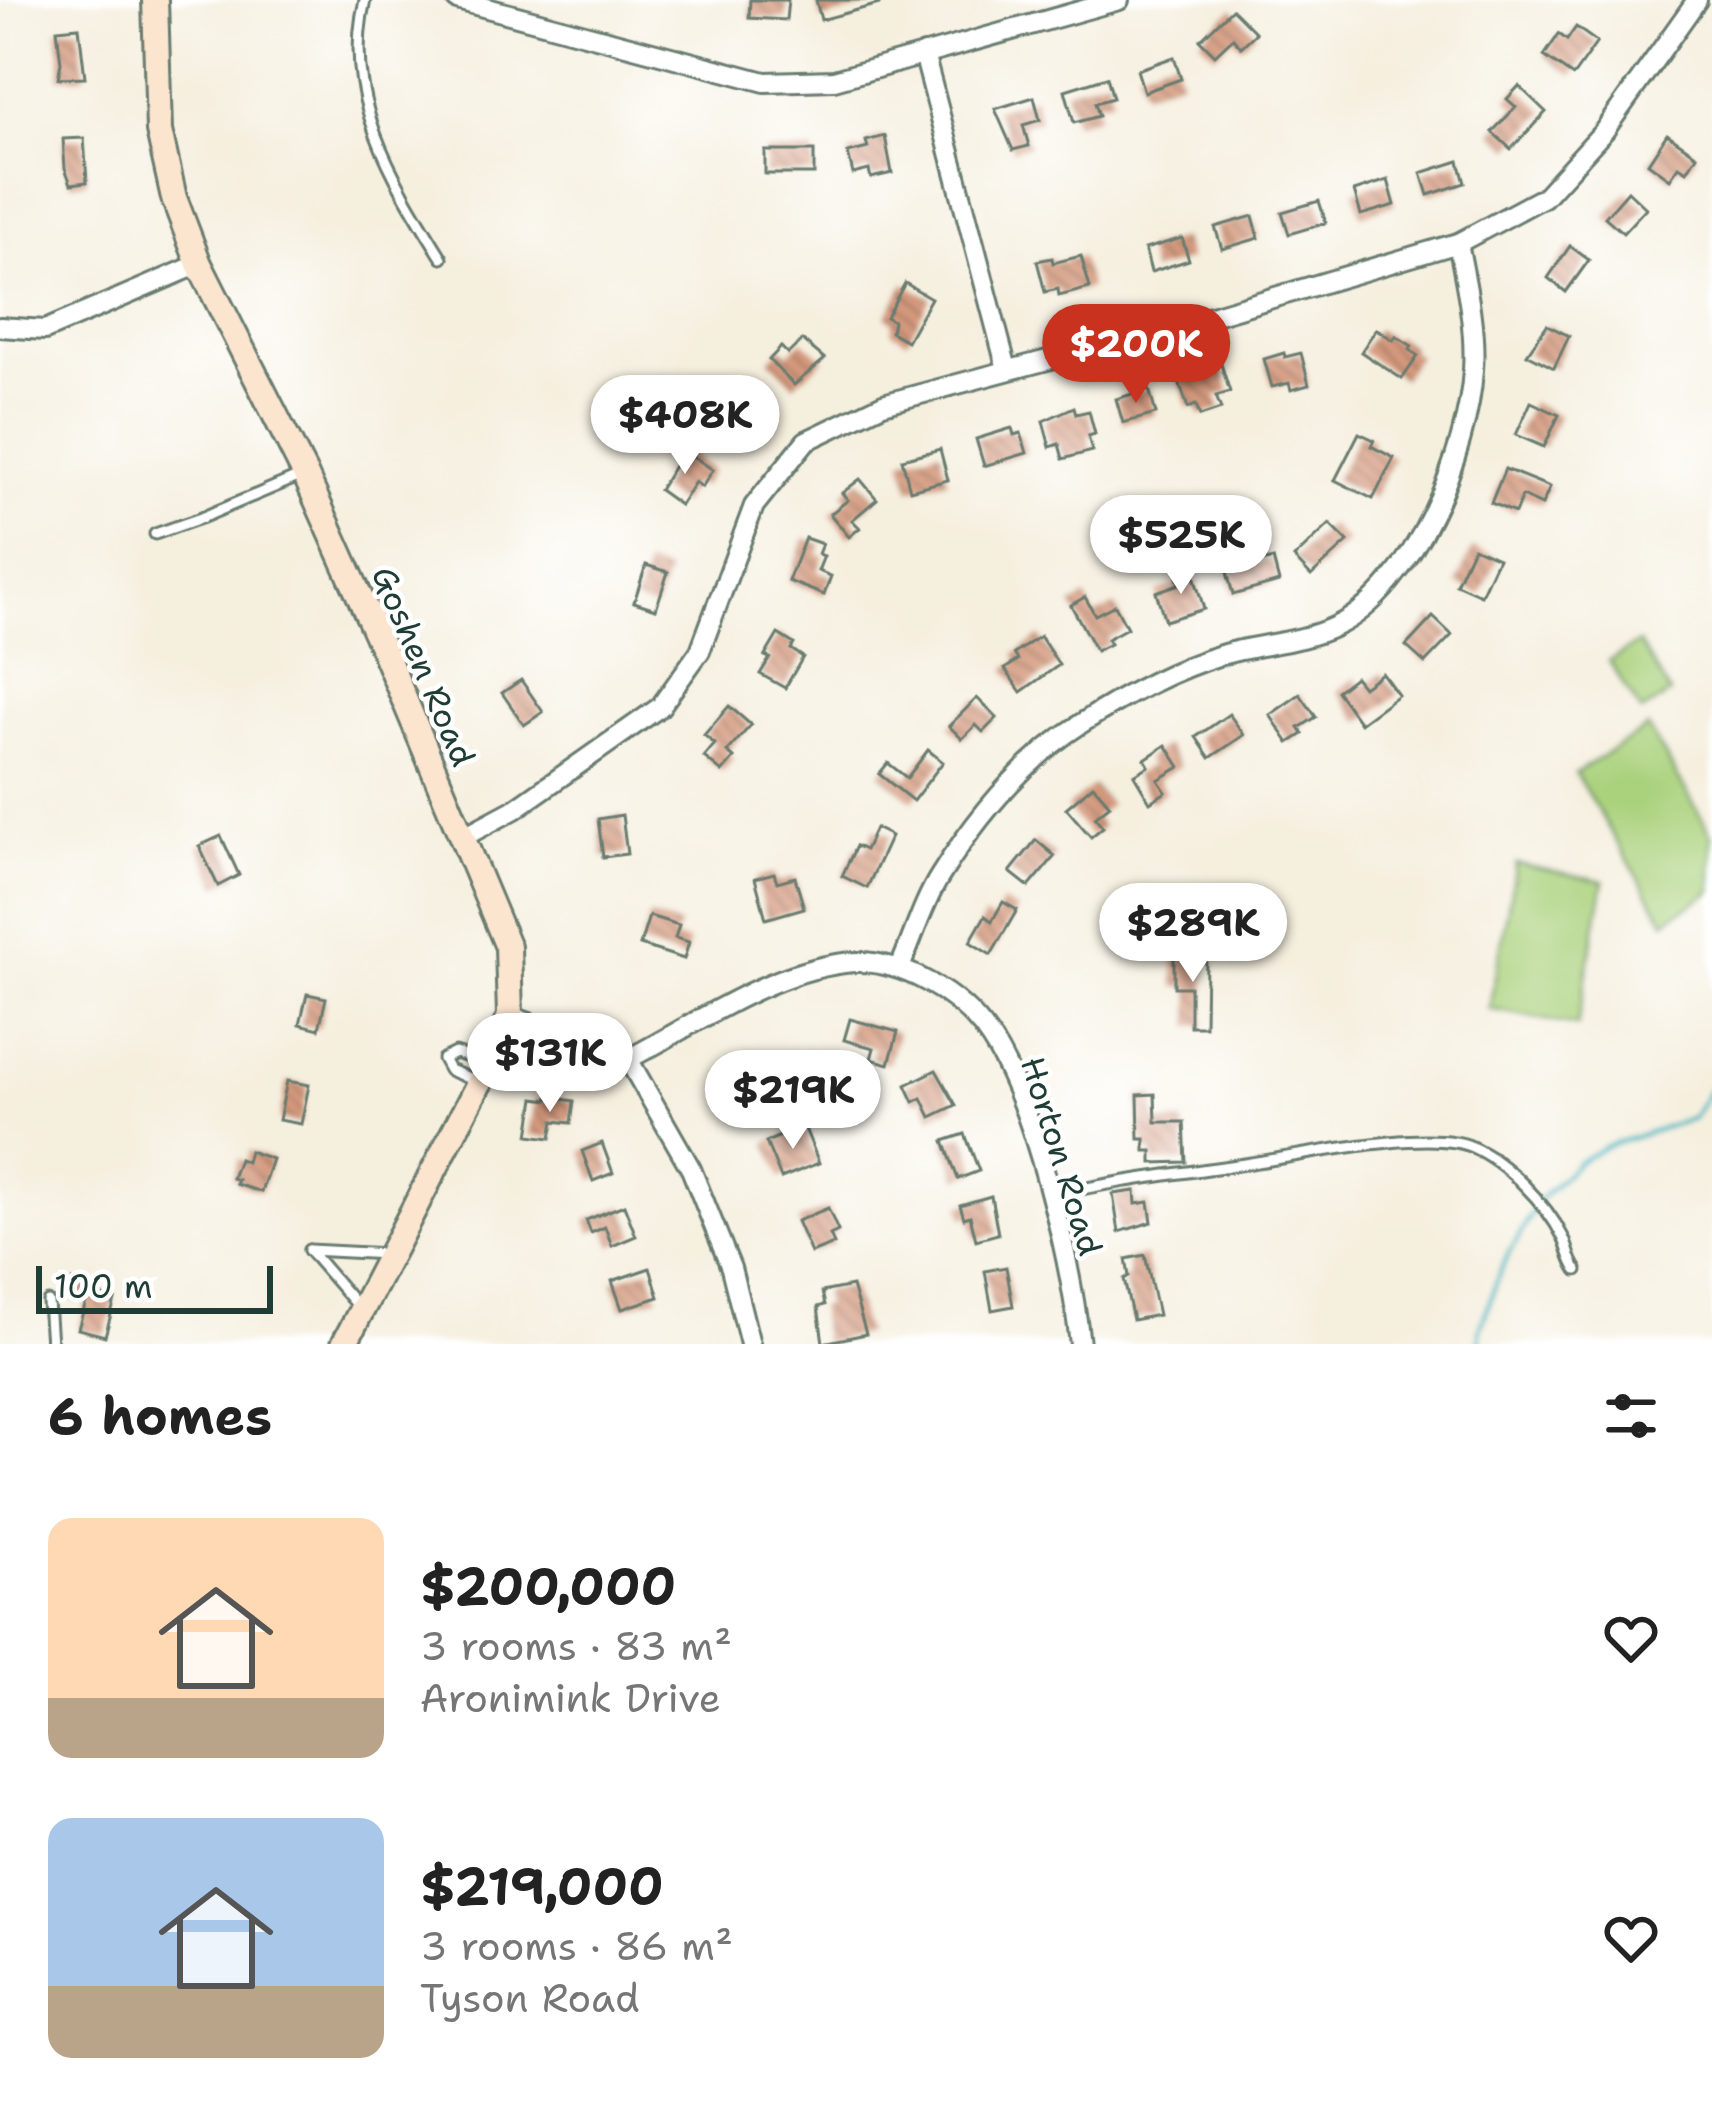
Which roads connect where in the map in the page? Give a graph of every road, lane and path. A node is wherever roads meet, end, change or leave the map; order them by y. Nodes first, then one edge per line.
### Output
1 (155, 0) edge
2 (364, 0) edge
3 (457, 0) edge
4 (1119, 0) edge
5 (1697, 0) edge
6 (924, 54) junction
7 (1459, 243) junction
8 (442, 258) dead end
9 (199, 265) junction
10 (0, 327) edge
11 (1007, 369) junction
12 (304, 474) junction
13 (155, 534) dead end
14 (461, 838) junction
15 (900, 968) junction
16 (510, 1016) junction
17 (628, 1059) junction
18 (1050, 1196) junction
19 (388, 1254) junction
20 (1577, 1270) dead end
21 (48, 1302) dead end
22 (359, 1308) junction
23 (51, 1344) edge
24 (344, 1344) edge
25 (750, 1344) edge
26 (1080, 1344) edge

1 - 9 street, Goshen Road
2 - 8 lane
3 - 6 street
4 - 6 street
5 - 7 street
6 - 11 street
7 - 11 street
7 - 15 street
9 - 10 street
9 - 12 street, Goshen Road
11 - 14 street
12 - 13 lane
12 - 14 street, Goshen Road
14 - 16 street, Goshen Road
15 - 17 street, Horton Road
15 - 18 street, Horton Road
16 - 17 street
16 - 19 street, Goshen Road
17 - 25 street
18 - 20 lane
18 - 26 street, Horton Road
19 - 22 street, Goshen Road
19 - 22 lane
21 - 23 lane
22 - 24 street, Goshen Road

